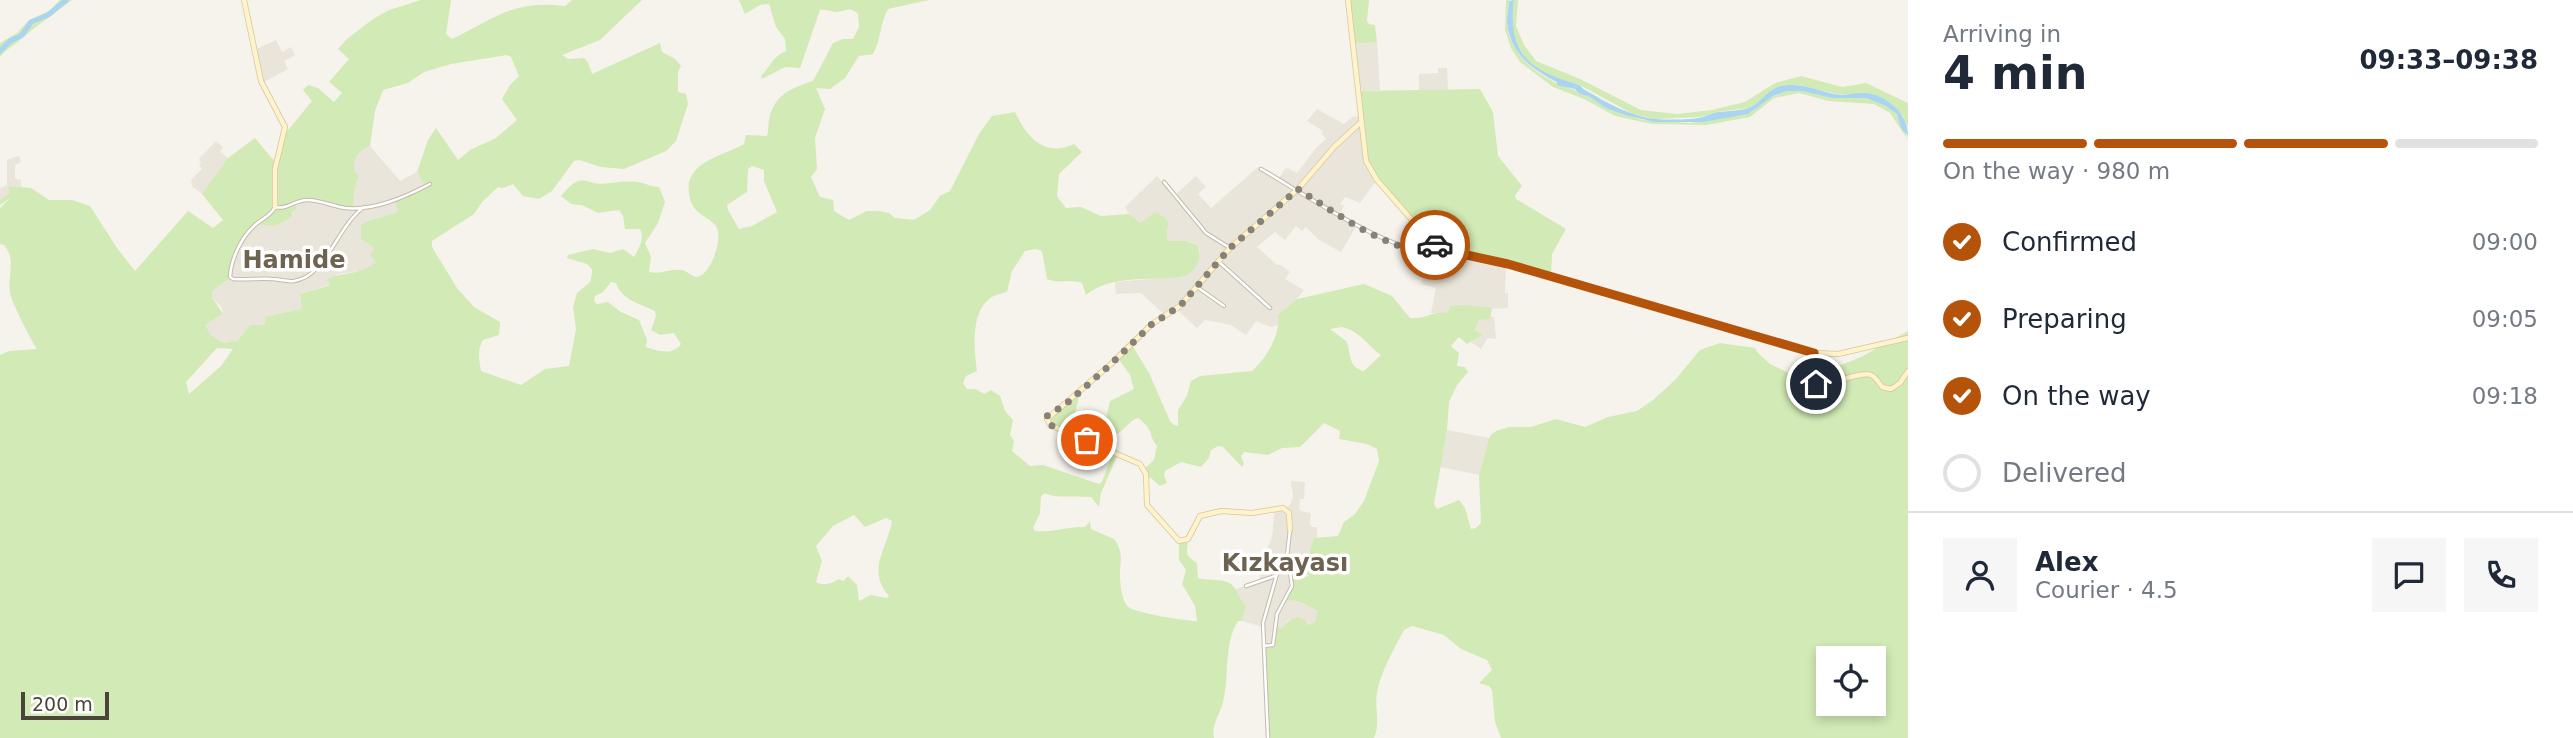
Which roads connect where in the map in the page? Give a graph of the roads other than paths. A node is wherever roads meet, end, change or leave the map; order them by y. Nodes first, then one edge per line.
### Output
1 (244, 0) edge
2 (1348, 0) edge
3 (1360, 123) junction
4 (1261, 169) dead end
5 (1164, 182) dead end
6 (430, 184) dead end
7 (1298, 189) junction
8 (275, 206) junction
9 (364, 207) junction
10 (1435, 245) junction
11 (1230, 248) junction
12 (1218, 261) junction
13 (1196, 287) junction
14 (1224, 306) dead end
15 (1270, 308) dead end
16 (1908, 338) edge
17 (1814, 353) junction
18 (1908, 371) edge
19 (1290, 530) joint
20 (1287, 556) junction
21 (1277, 574) junction
22 (1246, 586) dead end
23 (1264, 646) junction
24 (1268, 738) edge

1 - 8 street
2 - 3 street
3 - 7 street
3 - 10 street
4 - 7 street
5 - 11 street
6 - 9 street
7 - 10 street
7 - 11 street
8 - 9 street
8 - 9 street
10 - 17 street
11 - 12 street
12 - 13 street
12 - 15 street
13 - 14 street
13 - 19 street
16 - 17 street
17 - 18 street
19 - 20 street
20 - 21 street
20 - 23 street
21 - 22 street
21 - 23 street
23 - 24 street

